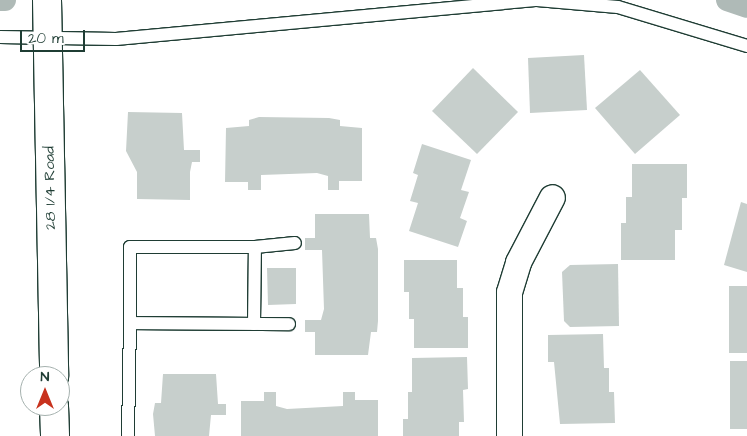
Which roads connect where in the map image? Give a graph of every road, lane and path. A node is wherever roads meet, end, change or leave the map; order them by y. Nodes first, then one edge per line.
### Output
1 (47, 0) edge
2 (536, 0) edge
3 (48, 33) junction
4 (0, 37) edge
5 (747, 46) edge
6 (552, 197) dead end
7 (295, 243) dead end
8 (255, 247) junction
9 (130, 323) junction
10 (254, 324) junction
11 (289, 324) dead end
12 (54, 366) edge
13 (54, 416) edge
14 (55, 436) edge
15 (128, 436) edge
16 (509, 436) edge

1 - 3 main road, 28 1/4 Road
2 - 3 lane
2 - 5 lane
3 - 4 lane
3 - 12 main road, 28 1/4 Road
6 - 16 street
7 - 8 lane
8 - 9 lane
8 - 10 lane
9 - 10 lane
9 - 15 lane
10 - 11 lane
13 - 14 main road

